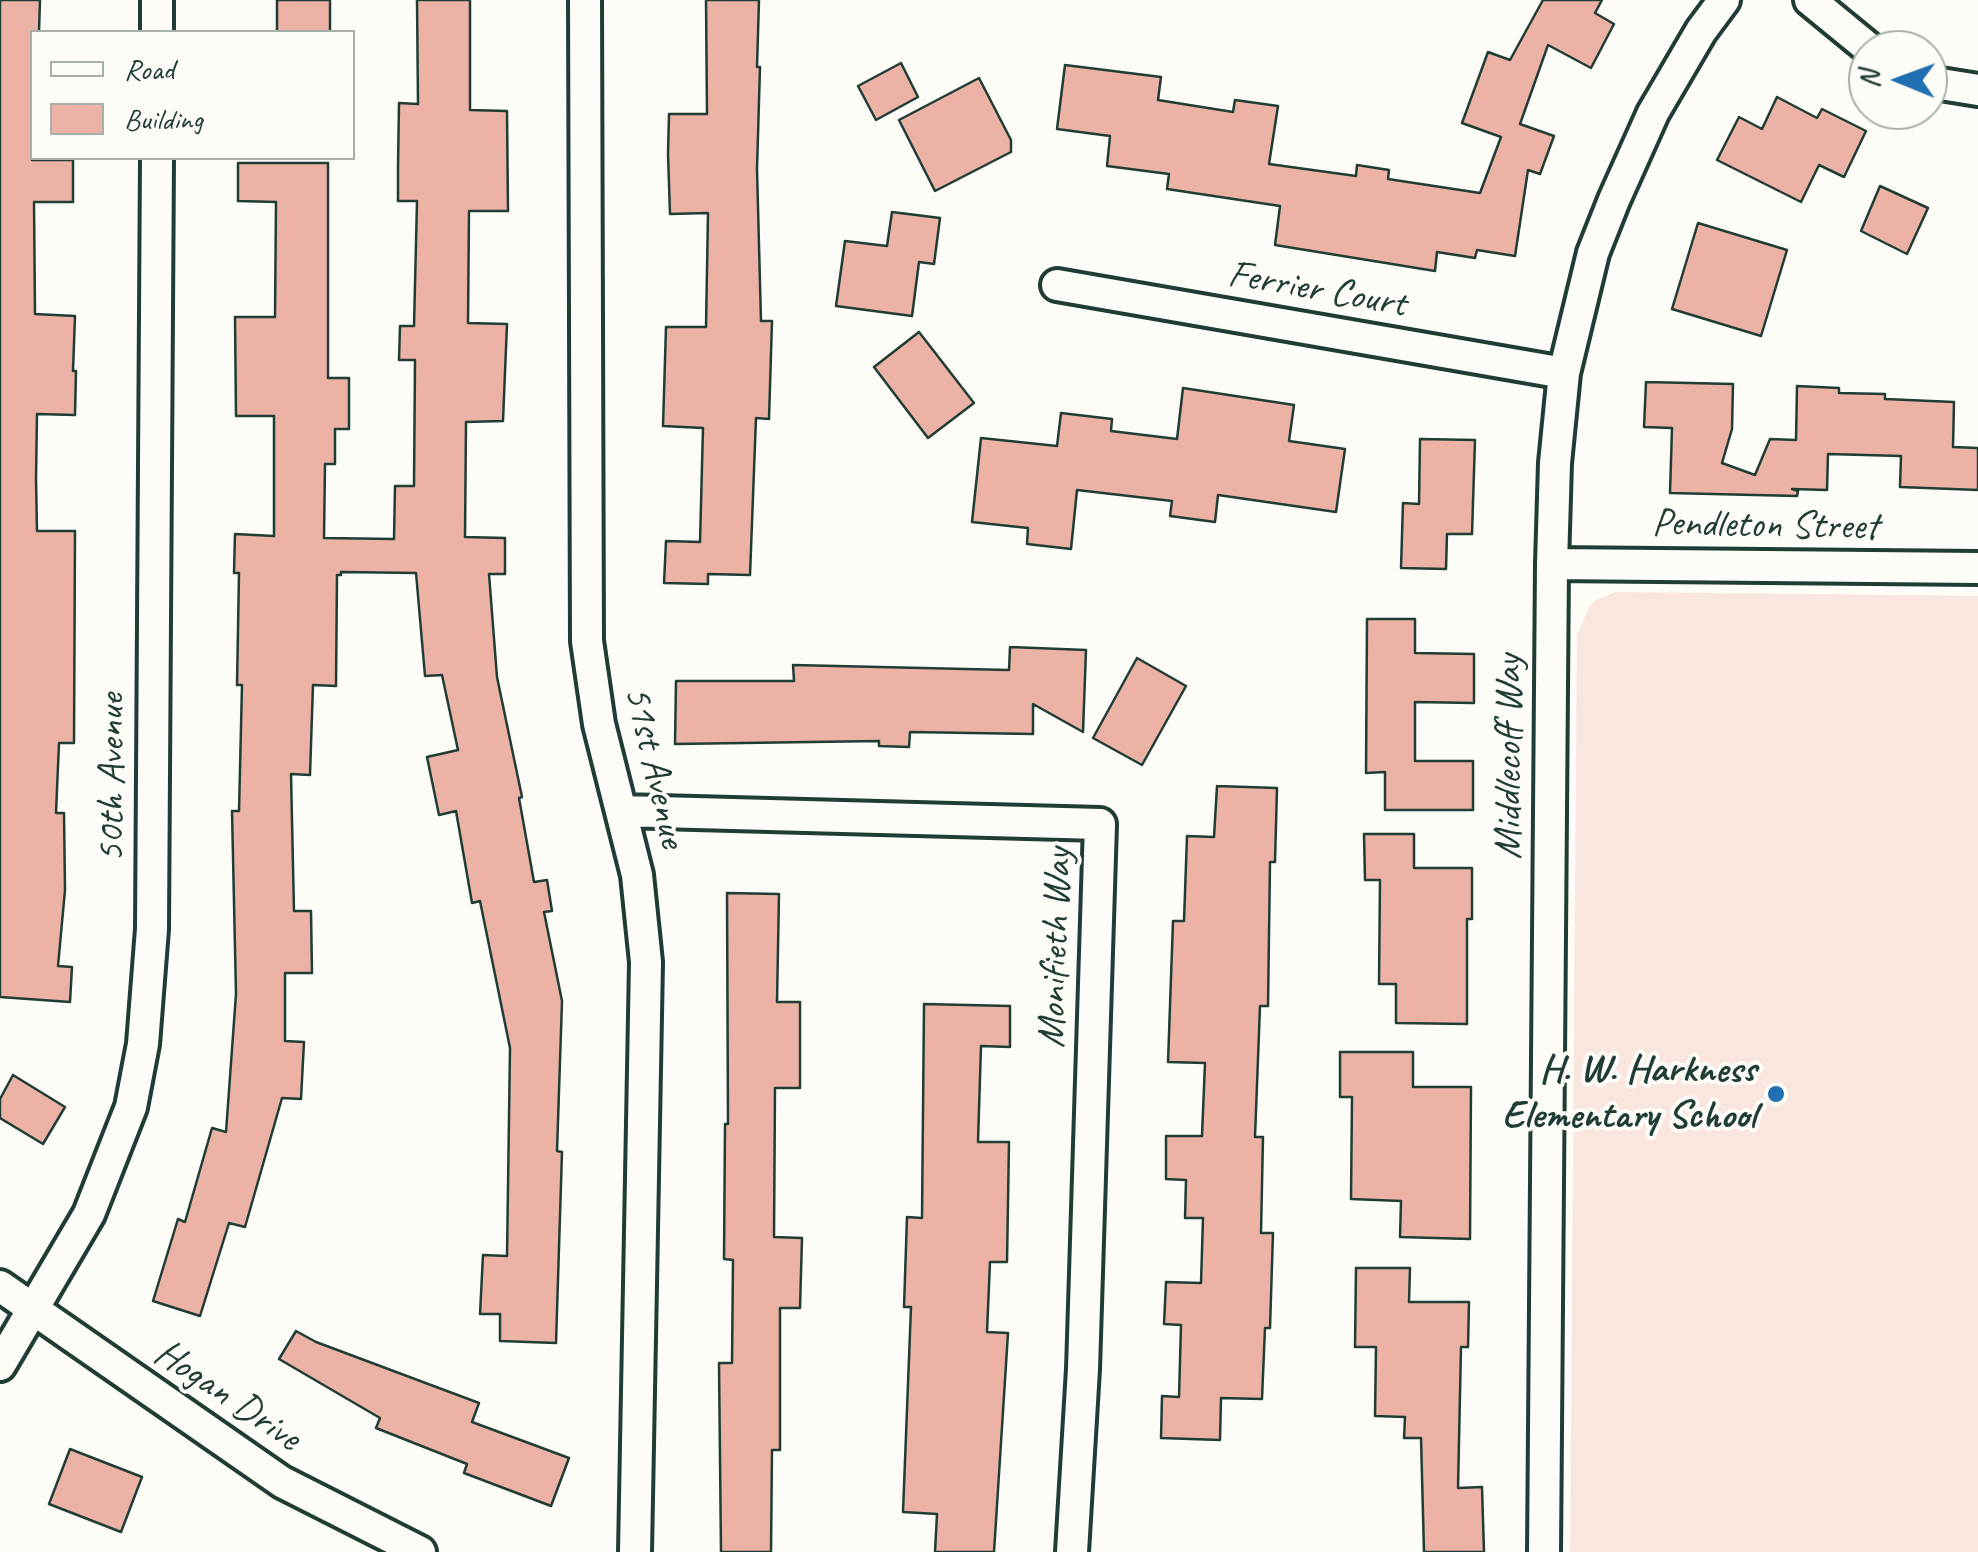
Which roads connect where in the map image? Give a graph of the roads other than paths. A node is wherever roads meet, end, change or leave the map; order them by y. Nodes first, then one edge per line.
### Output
1 (158, 0) edge
2 (585, 0) edge
3 (1724, 0) edge
4 (1810, 0) edge
5 (157, 30) edge
6 (1848, 31) edge
7 (1948, 85) edge
8 (1978, 90) edge
9 (156, 160) edge
10 (1057, 285) dead end
11 (1564, 373) junction
12 (1552, 564) junction
13 (1978, 568) edge
14 (622, 811) junction
15 (0, 1286) edge
16 (33, 1311) junction
17 (0, 1365) edge
18 (418, 1552) edge
19 (634, 1552) edge
20 (1072, 1552) edge
21 (1544, 1552) edge

1 - 5 street
2 - 14 street, 51st Avenue
3 - 11 street, Middlecoff Way
4 - 6 street
7 - 8 street
9 - 16 street, 50th Avenue
10 - 11 street, Ferrier Court
11 - 12 street, Middlecoff Way
12 - 13 street, Pendleton Street
12 - 21 street, Middlecoff Way
14 - 19 street, 51st Avenue
14 - 20 street, Monifieth Way
15 - 16 street, Hogan Drive
16 - 17 street, 50th Avenue
16 - 18 street, Hogan Drive

